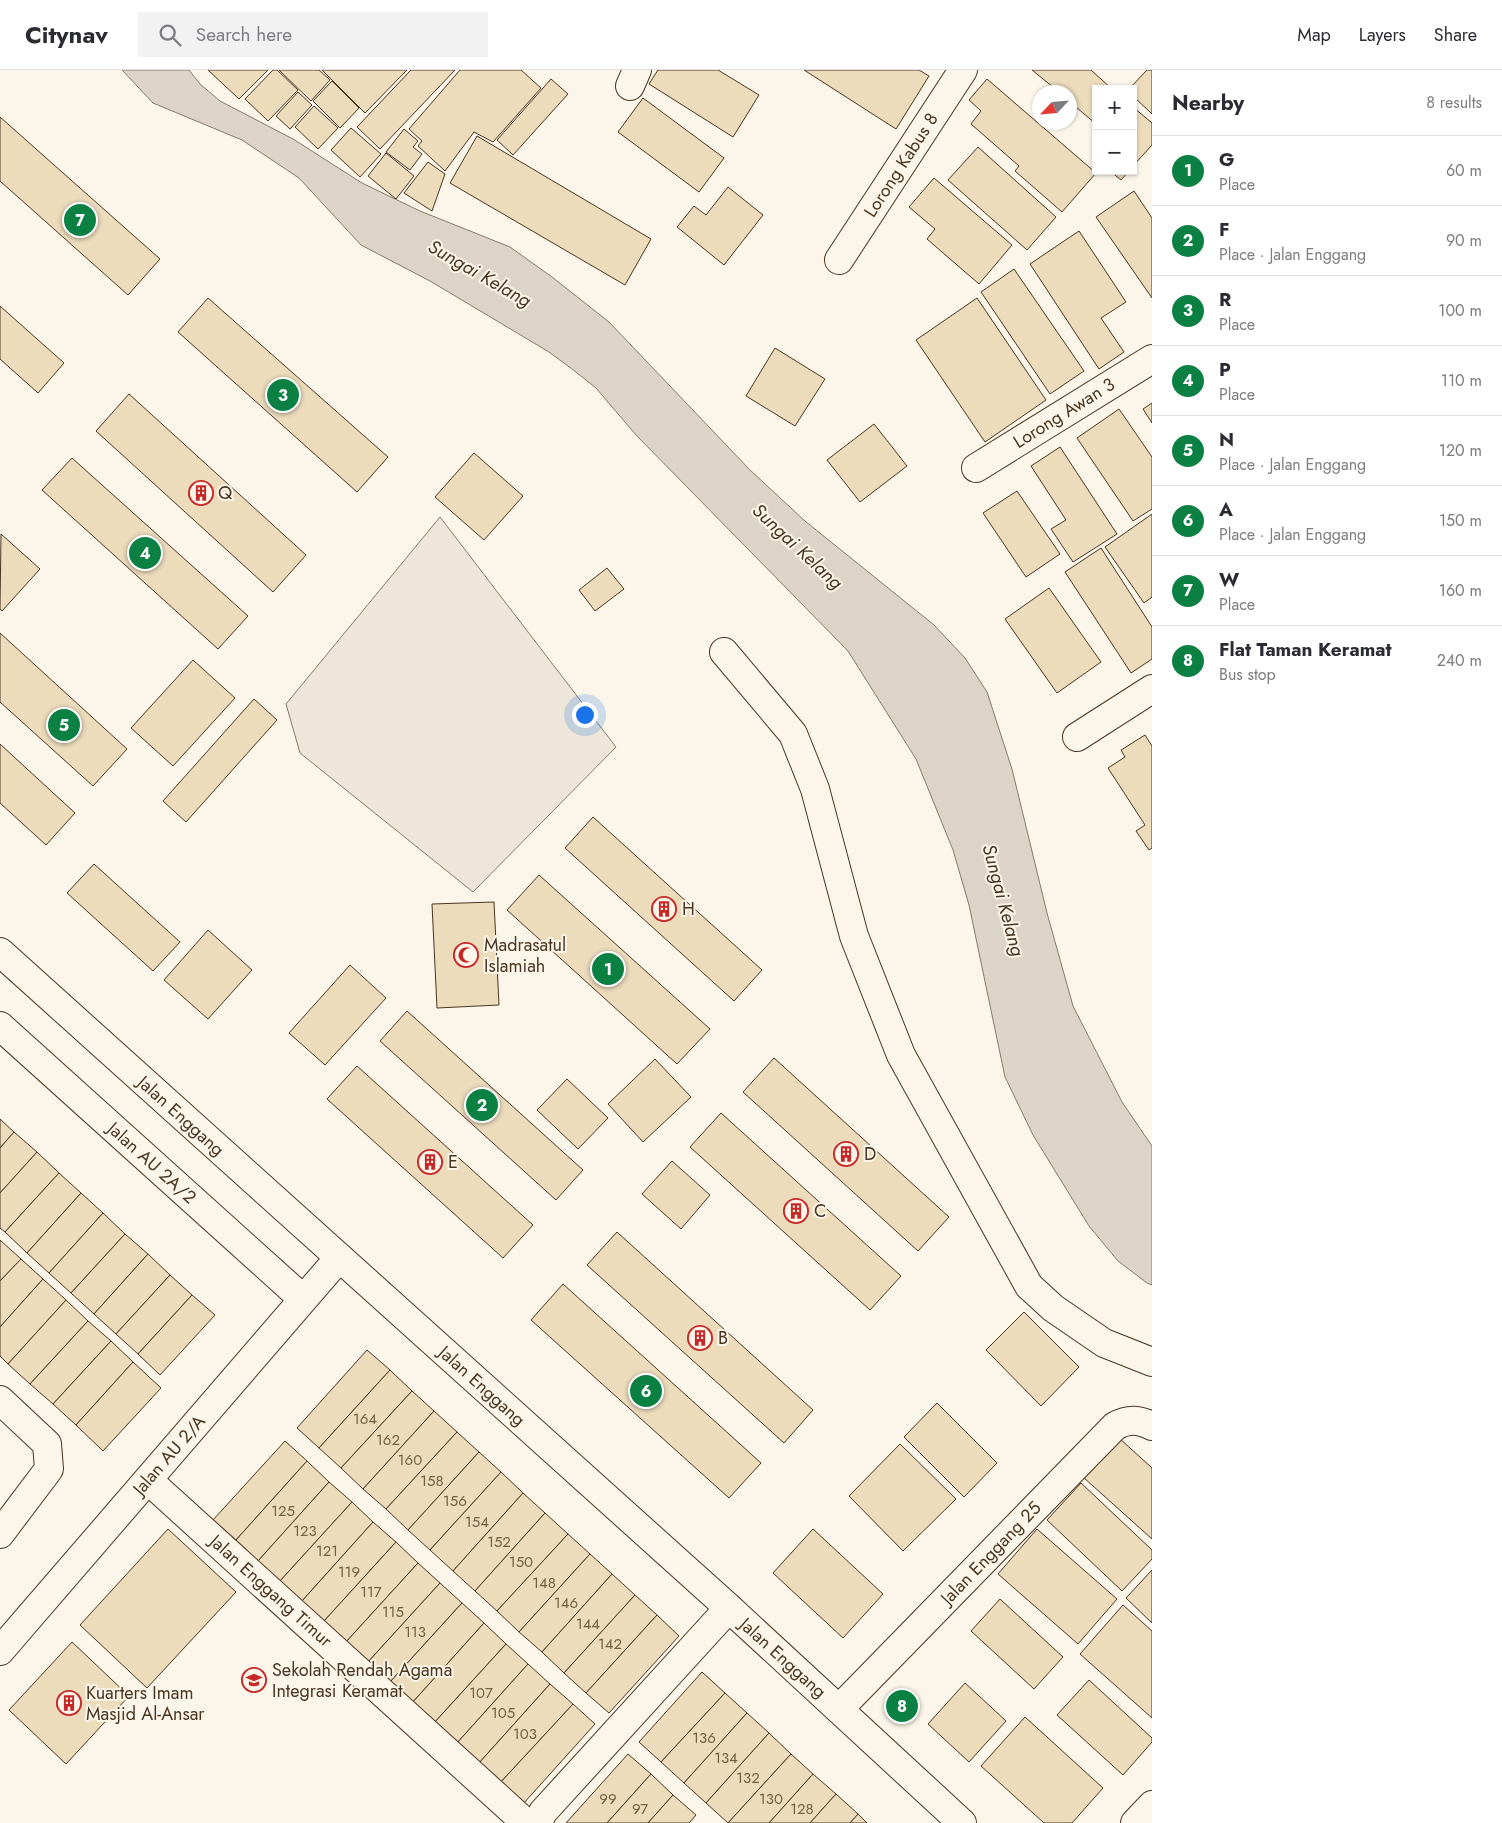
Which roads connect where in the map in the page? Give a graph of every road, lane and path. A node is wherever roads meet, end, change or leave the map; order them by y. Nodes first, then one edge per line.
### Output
1 (963, 70) edge
2 (839, 260) dead end
3 (1152, 359) edge
4 (976, 468) dead end
5 (724, 652) dead end
6 (1152, 689) edge
7 (1077, 737) dead end
8 (0, 952) edge
9 (0, 1026) edge
10 (339, 1258) junction
11 (304, 1299) junction
12 (1152, 1362) edge
13 (0, 1400) edge
14 (1152, 1426) edge
15 (148, 1480) junction
16 (0, 1534) edge
17 (729, 1608) junction
18 (0, 1651) edge
19 (839, 1708) junction
20 (1152, 1804) edge
21 (526, 1823) edge
22 (538, 1823) edge
23 (962, 1823) edge
24 (1135, 1823) edge

1 - 2 street, Lorong Kabus 8
3 - 4 street, Lorong Awan 3
5 - 12 street
6 - 7 street
8 - 10 street, Jalan Enggang
9 - 11 street, Jalan AU 2A/2
10 - 11 street, Jalan AU 2/A
10 - 17 street, Jalan Enggang
11 - 15 street, Jalan AU 2/A
13 - 16 street
14 - 19 street, Jalan Enggang 25
15 - 18 street, Jalan AU 2/A
15 - 21 street, Jalan Enggang Timur
17 - 19 street, Jalan Enggang
17 - 22 street
19 - 23 street, Jalan Enggang
20 - 24 street

